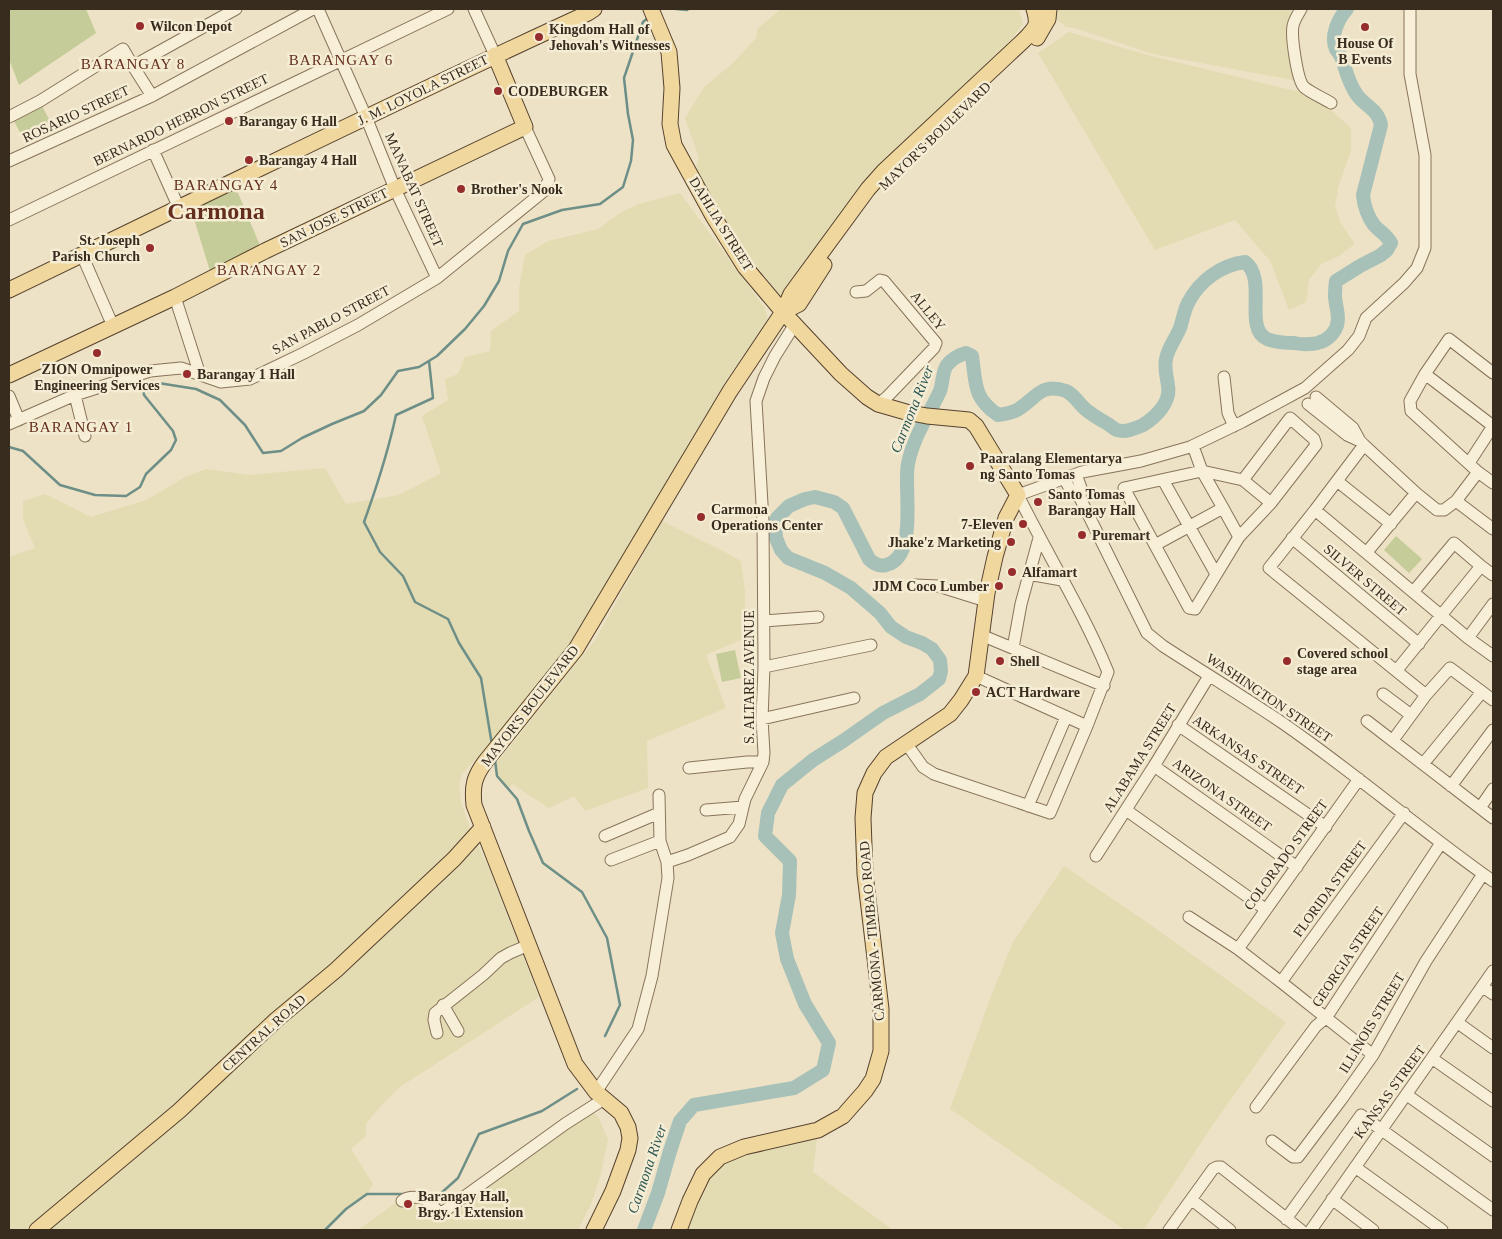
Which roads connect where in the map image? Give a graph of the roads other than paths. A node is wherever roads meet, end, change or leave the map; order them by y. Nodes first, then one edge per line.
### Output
1 (236, 9) edge
2 (313, 9) edge
3 (318, 9) edge
4 (448, 9) edge
5 (474, 9) edge
6 (651, 9) edge
7 (1034, 9) edge
8 (1049, 9) edge
9 (1301, 9) edge
10 (1410, 9) edge
11 (589, 10) edge
12 (495, 55) junction
13 (341, 60) junction
14 (133, 66) junction
15 (152, 96) junction
16 (1331, 103) dead end
17 (9, 117) edge
18 (366, 117) junction
19 (525, 127) junction
20 (153, 150) junction
21 (9, 161) edge
22 (395, 189) junction
23 (178, 208) junction
24 (9, 220) edge
25 (82, 254) junction
26 (437, 278) junction
27 (9, 290) edge
28 (856, 292) dead end
29 (175, 297) junction
30 (783, 312) junction
31 (795, 324) junction
32 (113, 326) junction
33 (1493, 373) edge
34 (1425, 374) junction
35 (9, 375) edge
36 (200, 375) junction
37 (1224, 377) dead end
38 (1301, 390) junction
39 (75, 395) junction
40 (9, 396) edge
41 (878, 404) junction
42 (14, 422) edge
43 (1234, 426) junction
44 (1493, 426) edge
45 (85, 436) dead end
46 (1362, 443) junction
47 (1194, 446) junction
48 (1468, 464) junction
49 (1202, 471) junction
50 (1478, 472) junction
51 (1076, 474) junction
52 (1064, 478) junction
53 (1163, 480) junction
54 (1243, 480) junction
55 (1337, 481) junction
56 (1493, 483) edge
57 (1416, 493) junction
58 (1018, 495) junction
59 (1080, 498) junction
60 (1456, 501) junction
61 (1271, 503) junction
62 (1223, 508) junction
63 (1315, 510) junction
64 (1391, 524) junction
65 (1190, 526) junction
66 (1493, 529) edge
67 (1238, 537) junction
68 (1039, 538) junction
69 (1292, 538) junction
70 (1155, 545) junction
71 (1367, 552) junction
72 (1481, 566) junction
73 (1028, 574) junction
74 (1216, 574) junction
75 (1493, 575) edge
76 (1062, 580) junction
77 (915, 585) dead end
78 (1414, 592) junction
79 (986, 601) junction
80 (1493, 604) edge
81 (1441, 616) junction
82 (818, 617) dead end
83 (764, 621) junction
84 (982, 635) junction
85 (1468, 638) junction
86 (1419, 644) junction
87 (871, 645) dead end
88 (1013, 648) junction
89 (1493, 656) edge
90 (764, 667) junction
91 (1397, 670) junction
92 (976, 676) junction
93 (1209, 676) junction
94 (1104, 686) junction
95 (1482, 692) junction
96 (1384, 694) dead end
97 (1426, 695) junction
98 (854, 698) dead end
99 (1493, 700) edge
100 (1411, 715) junction
101 (1066, 717) junction
102 (762, 719) junction
103 (1368, 721) dead end
104 (1087, 726) junction
105 (1178, 726) junction
106 (1493, 730) edge
107 (1393, 740) junction
108 (906, 742) junction
109 (763, 762) junction
110 (1423, 764) junction
111 (1154, 766) junction
112 (689, 768) dead end
113 (1360, 779) junction
114 (1451, 786) junction
115 (1493, 789) edge
116 (659, 795) dead end
117 (1028, 806) junction
118 (743, 807) junction
119 (1480, 808) junction
120 (706, 810) dead end
121 (1126, 810) junction
122 (659, 813) junction
123 (1404, 813) junction
124 (1493, 818) edge
125 (483, 827) junction
126 (1326, 827) junction
127 (606, 836) dead end
128 (660, 841) junction
129 (1441, 843) junction
130 (1096, 856) dead end
131 (611, 860) dead end
132 (667, 862) junction
133 (1297, 867) junction
134 (1483, 874) junction
135 (1493, 881) edge
136 (1265, 909) junction
137 (1189, 917) dead end
138 (529, 945) junction
139 (1238, 949) junction
140 (1493, 971) edge
141 (1281, 982) junction
142 (1483, 987) junction
143 (1493, 994) edge
144 (444, 1005) junction
145 (1326, 1018) junction
146 (1458, 1023) junction
147 (458, 1031) dead end
148 (437, 1033) dead end
149 (1493, 1048) edge
150 (1373, 1055) junction
151 (1432, 1059) junction
152 (1407, 1094) junction
153 (600, 1095) junction
154 (1493, 1102) edge
155 (1256, 1108) dead end
156 (1381, 1130) junction
157 (1272, 1140) dead end
158 (1493, 1156) edge
159 (1355, 1167) junction
160 (1332, 1199) junction
161 (1192, 1200) junction
162 (402, 1201) dead end
163 (1493, 1210) edge
164 (1286, 1219) junction
165 (37, 1230) edge
166 (594, 1230) edge
167 (679, 1230) edge
168 (1169, 1230) edge
169 (1230, 1230) edge
170 (1302, 1230) edge
171 (1311, 1230) edge
172 (1373, 1230) edge
173 (1442, 1230) edge

1 - 14 street
2 - 15 street, ROSARIO STREET
3 - 13 street, MANABAT STREET
4 - 13 street, BERNARDO HEBRON STREET
5 - 12 street
6 - 30 main road, DAHLIA STREET
7 - 30 main road, MAYOR'S BOULEVARD
8 - 30 main road, MAYOR'S BOULEVARD
9 - 16 street
10 - 38 street
11 - 12 main road, J. M. LOYOLA STREET
12 - 18 main road, J. M. LOYOLA STREET
12 - 19 main road
13 - 18 street, MANABAT STREET
13 - 20 street, BERNARDO HEBRON STREET
14 - 15 street
14 - 17 street
15 - 21 street, ROSARIO STREET
18 - 22 street, MANABAT STREET
18 - 23 main road, J. M. LOYOLA STREET
19 - 22 main road, SAN JOSE STREET
19 - 26 street, SAN PABLO STREET
20 - 23 street
20 - 24 street, BERNARDO HEBRON STREET
22 - 26 street, MANABAT STREET
22 - 29 main road, SAN JOSE STREET
23 - 25 main road, J. M. LOYOLA STREET
25 - 27 main road, J. M. LOYOLA STREET
25 - 32 street
26 - 36 street, SAN PABLO STREET
28 - 41 street, ALLEY
29 - 32 main road, SAN JOSE STREET
29 - 36 street
30 - 31 main road, DAHLIA STREET
30 - 125 main road, MAYOR'S BOULEVARD
31 - 41 main road, DAHLIA STREET
31 - 83 street, S. ALTAREZ AVENUE
32 - 35 main road, SAN JOSE STREET
33 - 34 street
34 - 44 street
34 - 48 street
36 - 39 street, SAN PABLO STREET
37 - 43 street
38 - 43 street
38 - 46 street
39 - 42 street, SAN PABLO STREET
39 - 45 street
40 - 42 street
41 - 58 main road, DAHLIA STREET
43 - 47 street
44 - 48 street
46 - 55 street
46 - 57 street
47 - 49 street
47 - 51 street
48 - 50 street
49 - 53 street
49 - 54 street
49 - 62 street
50 - 56 street
50 - 60 street
51 - 52 street
51 - 59 street, WASHINGTON STREET
52 - 58 street
52 - 59 street, WASHINGTON STREET
53 - 65 street
53 - 70 street
54 - 61 street
54 - 61 street
55 - 63 street
55 - 64 street
57 - 60 street
57 - 64 street
58 - 68 street
58 - 79 main road, CARMONA - TIMBAO ROAD
59 - 93 street, WASHINGTON STREET
60 - 66 street
61 - 67 street
62 - 65 street
62 - 67 street
63 - 69 street
63 - 71 street
64 - 71 street
65 - 70 street
65 - 74 street
67 - 74 street
68 - 73 street
68 - 76 street
69 - 86 street, SILVER STREET
69 - 91 street
70 - 74 street
71 - 78 street
72 - 75 street
72 - 78 street
72 - 81 street
73 - 76 street
73 - 88 street
76 - 94 street
77 - 79 street
78 - 81 street
79 - 84 main road, CARMONA - TIMBAO ROAD
80 - 85 street
81 - 85 street
81 - 86 street
82 - 83 street
83 - 90 street, S. ALTAREZ AVENUE
84 - 88 street
84 - 92 main road, CARMONA - TIMBAO ROAD
85 - 89 street
86 - 91 street
87 - 90 street
88 - 94 street
90 - 102 street, S. ALTAREZ AVENUE
91 - 97 street
92 - 101 street
92 - 108 main road, CARMONA - TIMBAO ROAD
93 - 105 street, ALABAMA STREET
93 - 113 street, WASHINGTON STREET
94 - 104 street
95 - 97 street
95 - 99 street
95 - 110 street
96 - 100 street
97 - 100 street
98 - 102 street
100 - 107 street
101 - 104 street
101 - 117 street
102 - 109 street, S. ALTAREZ AVENUE
103 - 107 street
104 - 117 street
105 - 111 street, ALABAMA STREET
105 - 126 street, ARKANSAS STREET
106 - 114 street
107 - 110 street
108 - 117 street
108 - 167 main road, CARMONA - TIMBAO ROAD
109 - 112 street
109 - 118 street, S. ALTAREZ AVENUE
110 - 114 street
111 - 121 street, ALABAMA STREET
111 - 133 street, ARIZONA STREET
113 - 123 street, WASHINGTON STREET
113 - 126 street, COLORADO STREET
114 - 119 street
115 - 119 street
116 - 122 street
118 - 120 street
118 - 132 street, S. ALTAREZ AVENUE
119 - 124 street
121 - 130 street, ALABAMA STREET
121 - 136 street
122 - 127 street
122 - 128 street
123 - 129 street, WASHINGTON STREET
123 - 141 street, FLORIDA STREET
125 - 138 main road, MAYOR'S BOULEVARD
125 - 165 main road, CENTRAL ROAD
126 - 133 street, COLORADO STREET
128 - 131 street
128 - 132 street
129 - 134 street, WASHINGTON STREET
129 - 145 street, GEORGIA STREET
132 - 153 street
133 - 136 street, COLORADO STREET
134 - 135 street, WASHINGTON STREET
134 - 150 street, ILLINOIS STREET
136 - 139 street, COLORADO STREET
137 - 139 street
138 - 144 street
138 - 153 main road, MAYOR'S BOULEVARD
139 - 141 street
140 - 142 street, KANSAS STREET
141 - 145 street
142 - 143 street
142 - 146 street, KANSAS STREET
144 - 147 street
144 - 148 street
145 - 150 street
145 - 155 street, GEORGIA STREET
146 - 149 street
146 - 151 street, KANSAS STREET
150 - 157 street, ILLINOIS STREET
151 - 152 street, KANSAS STREET
151 - 154 street
152 - 156 street, KANSAS STREET
152 - 158 street
153 - 162 street
153 - 166 main road, MAYOR'S BOULEVARD
156 - 159 street, KANSAS STREET
156 - 163 street
156 - 164 street
159 - 160 street, KANSAS STREET
159 - 173 street
160 - 171 street, KANSAS STREET
160 - 172 street
161 - 164 street
161 - 168 street
161 - 169 street
164 - 170 street

